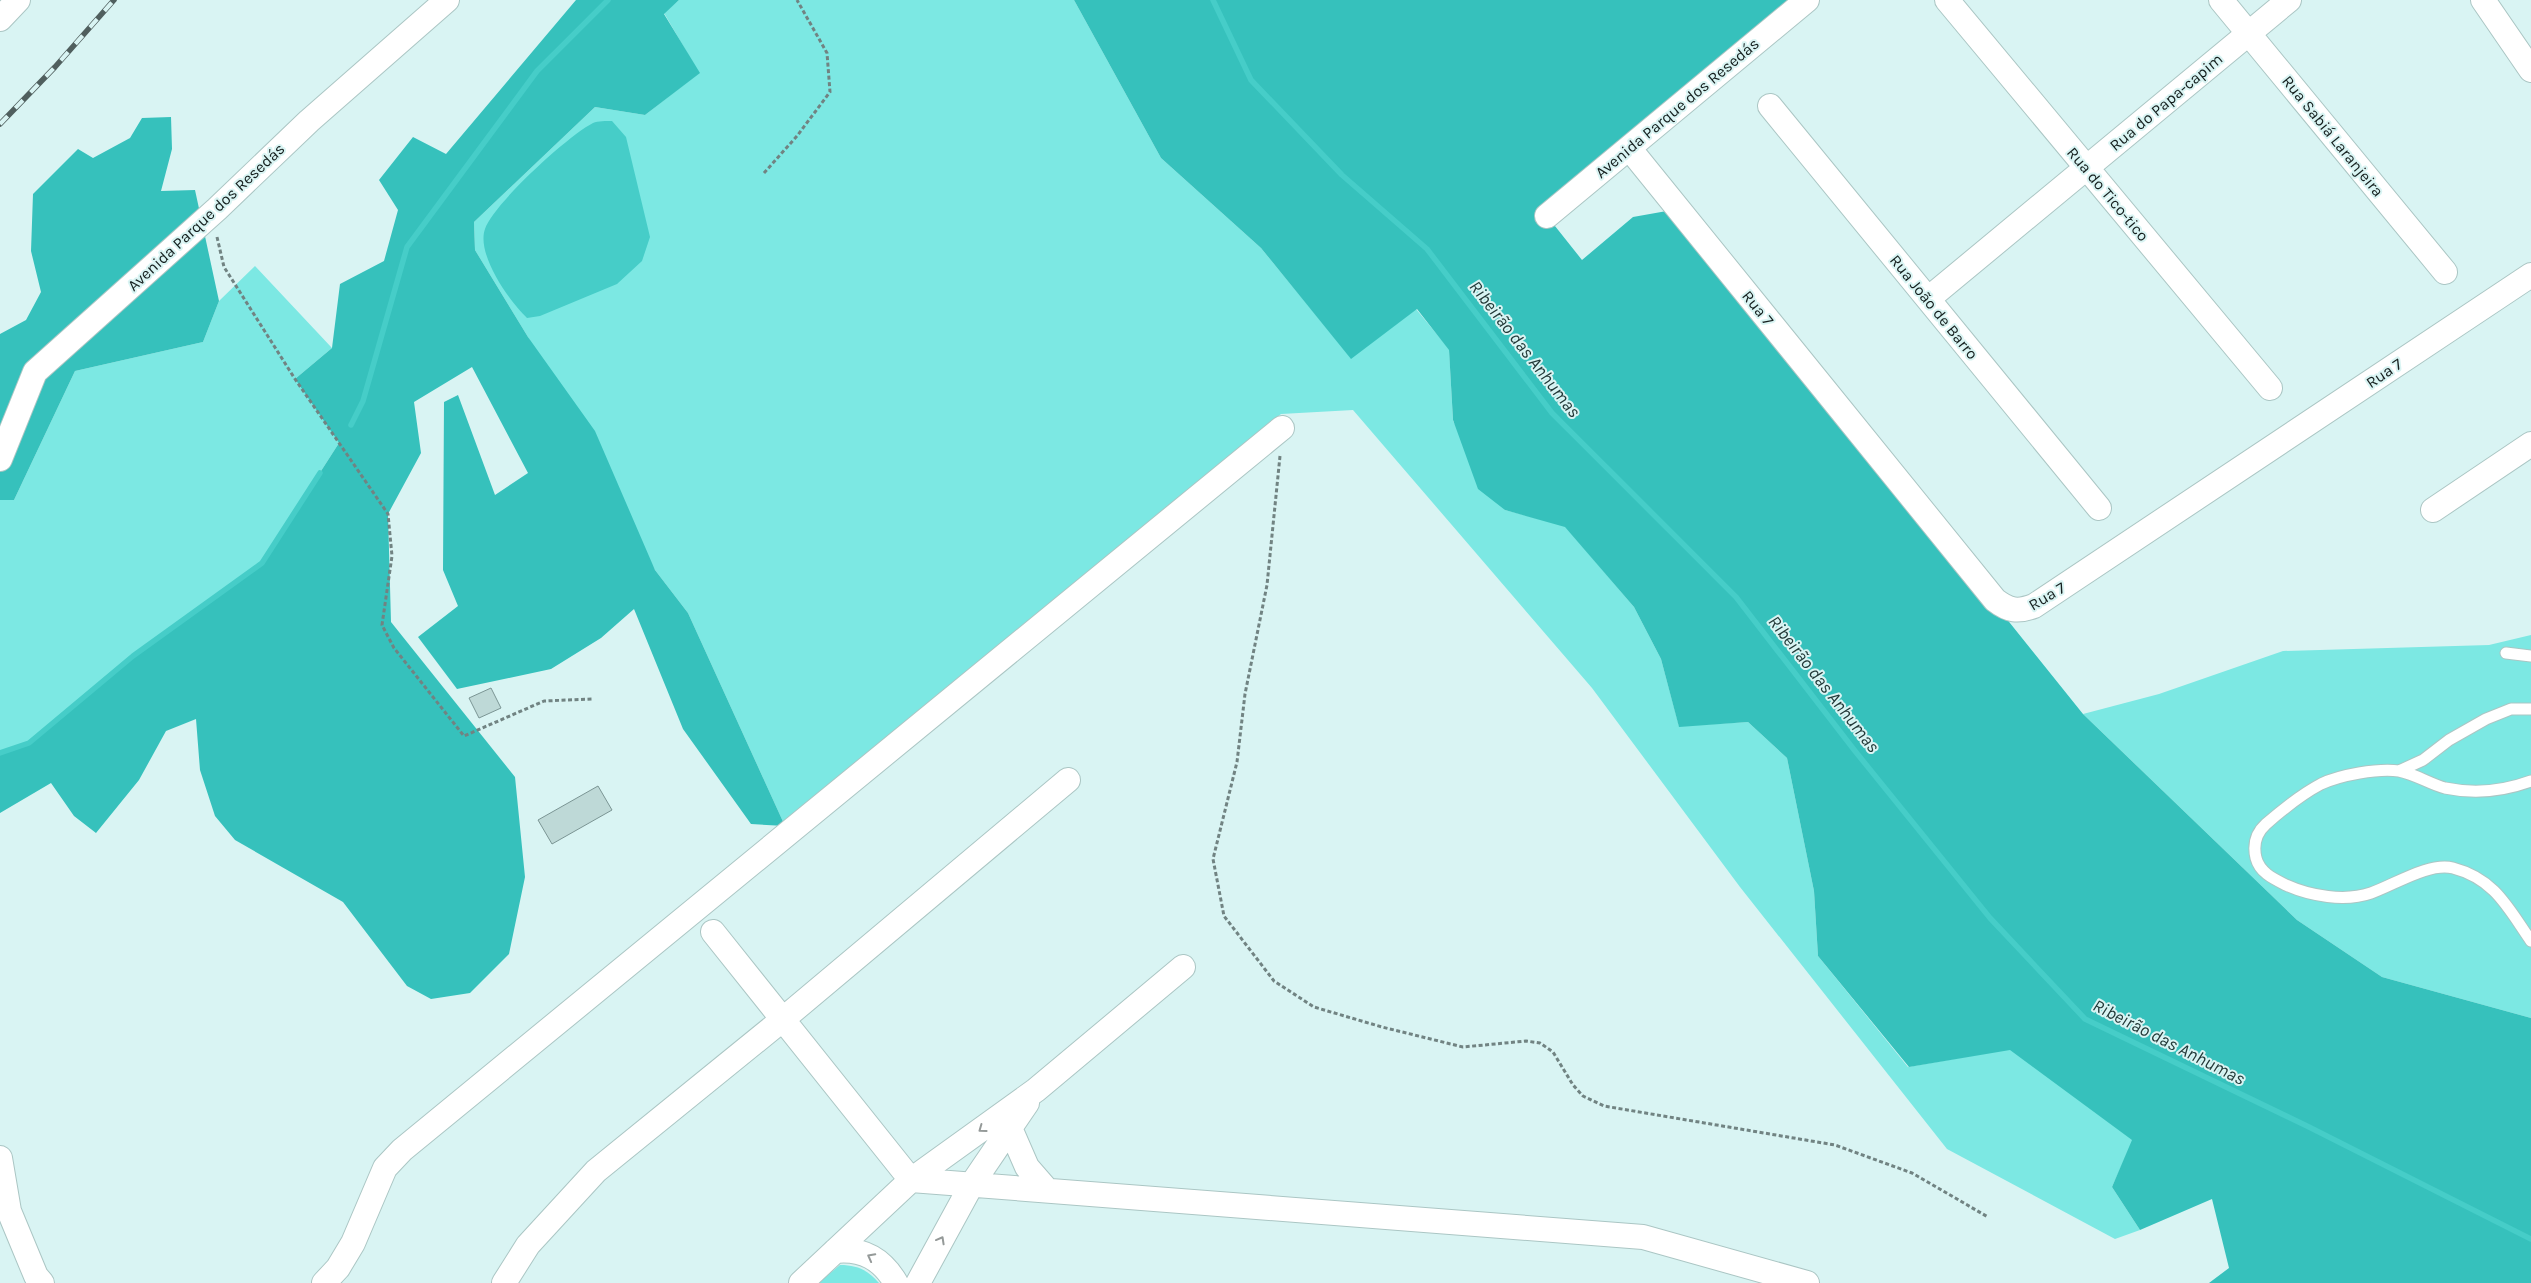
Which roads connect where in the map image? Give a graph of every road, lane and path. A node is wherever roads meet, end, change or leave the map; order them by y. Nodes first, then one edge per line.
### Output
1 (18, 0) edge
2 (447, 0) edge
3 (797, 0) edge
4 (1807, 0) edge
5 (1947, 0) edge
6 (2222, 0) edge
7 (2289, 0) edge
8 (2483, 0) edge
9 (0, 19) edge
10 (2249, 33) junction
11 (2531, 70) edge
12 (1770, 106) dead end
13 (1629, 148) junction
14 (2087, 168) junction
15 (764, 173) dead end
16 (217, 209) junction
17 (1547, 216) dead end
18 (2444, 272) dead end
19 (2531, 275) edge
20 (1928, 299) junction
21 (2270, 388) dead end
22 (1282, 428) joint
23 (2531, 444) edge
24 (0, 459) edge
25 (2098, 508) dead end
26 (2433, 510) dead end
27 (2506, 653) dead end
28 (2531, 656) edge
29 (592, 699) dead end
30 (2531, 709) edge
31 (2399, 771) junction
32 (1068, 780) dead end
33 (2531, 781) edge
34 (713, 932) dead end
35 (2531, 941) edge
36 (1183, 966) dead end
37 (782, 1020) junction
38 (1036, 1090) junction
39 (1010, 1128) junction
40 (0, 1158) edge
41 (911, 1180) junction
42 (972, 1184) junction
43 (1047, 1190) junction
44 (1988, 1217) dead end
45 (835, 1251) junction
46 (42, 1283) edge
47 (324, 1283) edge
48 (504, 1283) edge
49 (801, 1283) edge
50 (896, 1283) edge
51 (918, 1283) edge
52 (1808, 1283) edge

1 - 9 street
2 - 16 street, Avenida Parque dos Resedás
3 - 15 path
4 - 13 street, Avenida Parque dos Resedás
5 - 14 street, Rua do Tico-tico
6 - 10 street, Rua Sabiá Laranjeira
7 - 10 street, Rua do Papa-capim
8 - 11 street
10 - 14 street, Rua do Papa-capim
10 - 18 street, Rua Sabiá Laranjeira
12 - 20 street, Rua João de Barro
13 - 17 street, Avenida Parque dos Resedás
13 - 19 street, Rua 7
14 - 20 street, Rua do Papa-capim
14 - 21 street, Rua do Tico-tico
16 - 24 street, Avenida Parque dos Resedás
16 - 29 path
20 - 25 street, Rua João de Barro
22 - 44 path
22 - 47 street
23 - 26 street
27 - 28 lane
30 - 31 lane
31 - 33 lane
31 - 35 lane
32 - 37 street
34 - 37 street
36 - 38 street
37 - 41 street
37 - 48 street
38 - 39 street
38 -> 41 street
39 - 42 street
39 - 43 street
40 - 46 street
41 - 42 street
41 - 45 street
42 - 43 street
51 -> 42 street
43 - 52 street
45 - 49 street
50 -> 45 street

